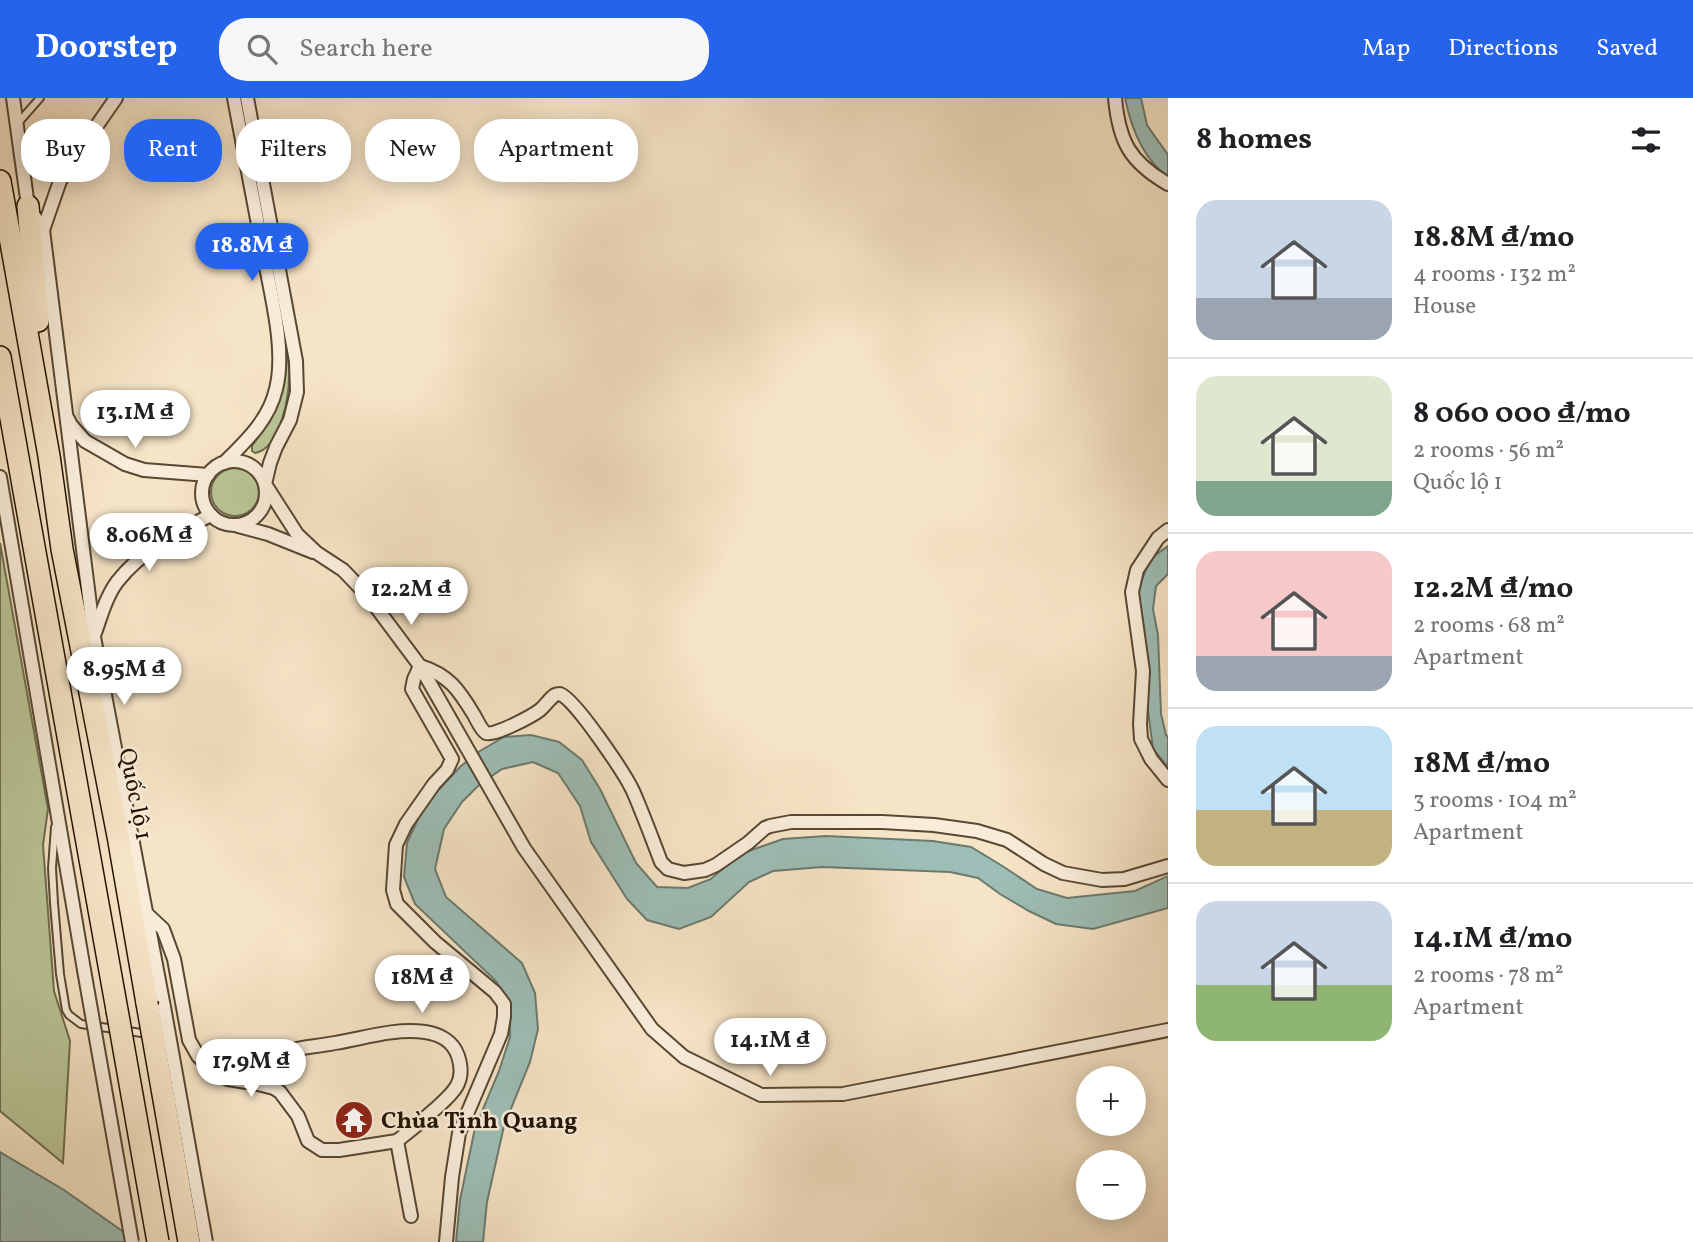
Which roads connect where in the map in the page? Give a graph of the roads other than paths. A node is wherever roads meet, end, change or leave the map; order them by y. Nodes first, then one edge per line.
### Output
1 (13, 98) edge
2 (40, 98) edge
3 (116, 98) edge
4 (234, 98) edge
5 (247, 98) edge
6 (1115, 98) edge
7 (17, 125) junction
8 (0, 181) edge
9 (1168, 184) edge
10 (28, 206) junction
11 (43, 230) junction
12 (0, 357) edge
13 (64, 409) junction
14 (0, 443) edge
15 (49, 456) junction
16 (224, 463) junction
17 (208, 475) junction
18 (0, 477) edge
19 (265, 484) junction
20 (211, 515) junction
21 (229, 524) junction
22 (1168, 530) edge
23 (317, 553) junction
24 (37, 566) junction
25 (94, 637) junction
26 (420, 666) junction
27 (1168, 780) edge
28 (57, 811) junction
29 (118, 836) junction
30 (1168, 866) edge
31 (147, 914) junction
32 (156, 1005) junction
33 (1168, 1030) edge
34 (189, 1040) junction
35 (274, 1088) junction
36 (397, 1141) junction
37 (411, 1216) dead end
38 (132, 1242) edge
39 (158, 1242) edge
40 (189, 1242) edge
41 (206, 1242) edge
42 (446, 1242) edge

1 - 7 street
2 - 7 lane
3 - 11 street
4 - 16 street
5 - 19 street
6 - 9 street
7 - 10 street
8 - 15 highway, Quốc lộ 1
10 - 11 street
10 - 15 highway
11 - 13 street
12 - 24 highway
13 - 17 street
13 - 25 street
14 - 24 highway
15 - 29 highway, Quốc lộ 1
16 - 17 street
16 - 19 street
17 - 20 street
18 - 28 street
19 - 21 street
19 - 23 street
20 - 21 street
20 - 25 street
21 - 23 street
22 - 27 street
23 - 26 street
24 - 39 highway, bridge
25 - 29 highway
25 - 31 street
26 - 30 street
26 - 33 street
26 - 42 street
28 - 34 lane
28 - 38 street, bridge
29 - 32 highway, Quốc lộ 1
31 - 32 street
31 - 34 street
32 - 40 highway, Quốc lộ 1, bridge
32 - 41 street, bridge
34 - 35 street
35 - 36 street
35 - 36 street
36 - 37 street

